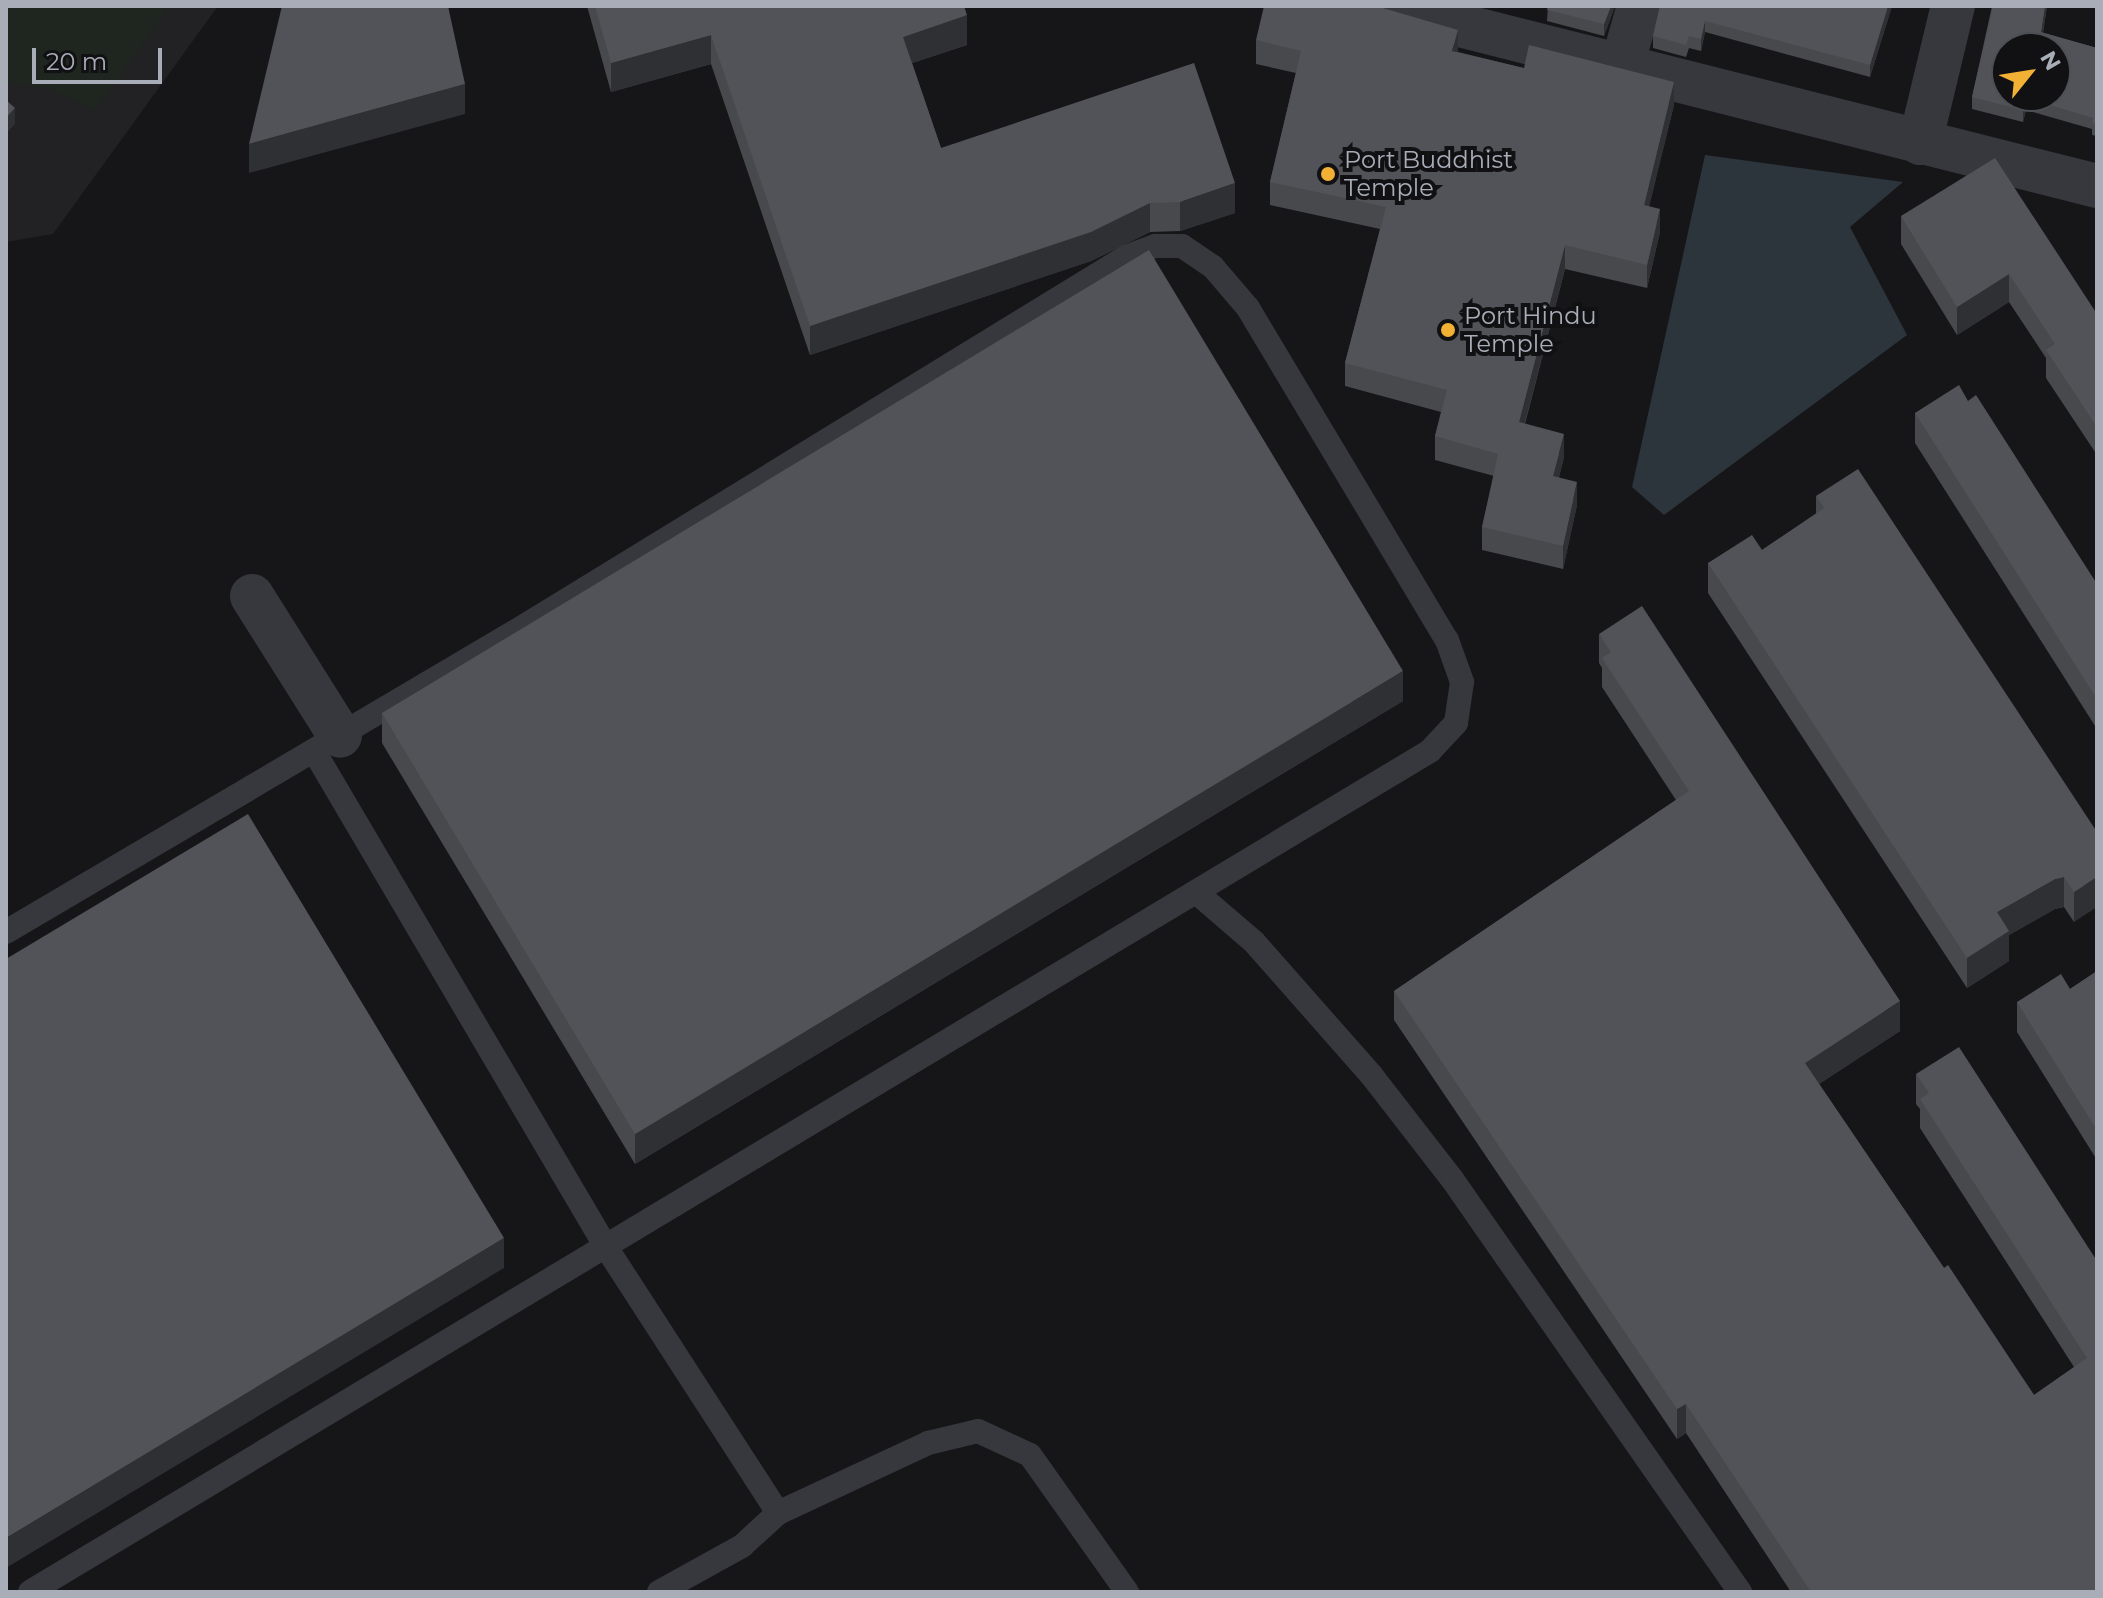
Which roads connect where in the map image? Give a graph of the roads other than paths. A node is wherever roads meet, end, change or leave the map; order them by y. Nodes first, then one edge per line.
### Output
1 (1384, 6) edge
2 (1639, 6) edge
3 (1953, 6) edge
4 (1621, 69) junction
5 (1920, 143) junction
6 (2097, 186) edge
7 (252, 596) dead end
8 (327, 744) junction
9 (1197, 893) junction
10 (6, 932) edge
11 (606, 1247) junction
12 (778, 1513) junction
13 (30, 1592) edge
14 (659, 1592) edge
15 (1127, 1592) edge
16 (1740, 1592) edge

1 - 4 street
2 - 4 street
3 - 5 street
4 - 5 street
5 - 6 street
7 - 8 street
8 - 9 lane
8 - 10 lane
8 - 11 lane
9 - 11 lane
9 - 16 lane
11 - 12 lane
11 - 13 lane
12 - 14 lane
12 - 15 lane

